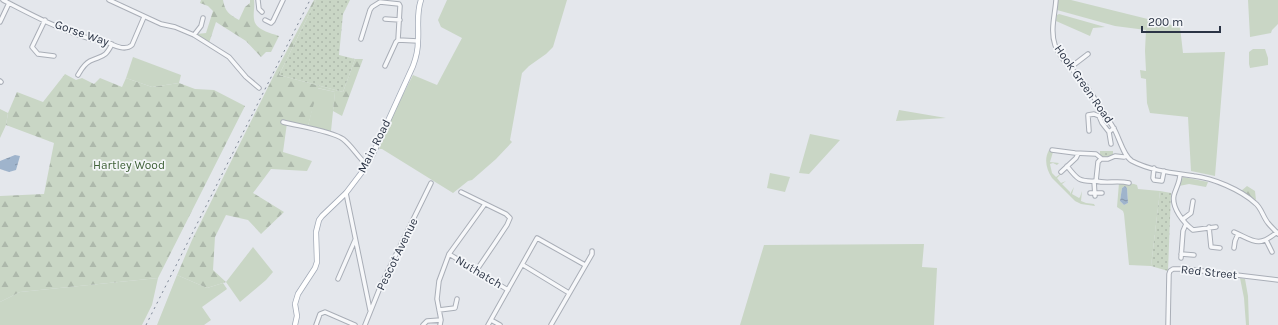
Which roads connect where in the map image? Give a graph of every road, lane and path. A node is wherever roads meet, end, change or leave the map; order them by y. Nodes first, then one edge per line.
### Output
1 (3, 0) edge
2 (109, 0) edge
3 (258, 0) edge
4 (283, 0) edge
5 (421, 0) edge
6 (1056, 0) edge
7 (9, 3) junction
8 (262, 12) dead end
9 (144, 17) junction
10 (203, 18) dead end
11 (384, 19) dead end
12 (45, 20) junction
13 (265, 20) dead end
14 (400, 20) junction
15 (0, 22) edge
16 (194, 35) junction
17 (361, 39) dead end
18 (398, 40) junction
19 (418, 41) junction
20 (112, 44) junction
21 (1088, 54) dead end
22 (54, 56) dead end
23 (385, 66) dead end
24 (1070, 67) junction
25 (78, 76) dead end
26 (259, 88) dead end
27 (283, 122) dead end
28 (1114, 128) junction
29 (1089, 132) dead end
30 (1109, 132) junction
31 (1112, 144) dead end
32 (1052, 150) dead end
33 (1078, 154) junction
34 (1127, 156) junction
35 (1101, 159) junction
36 (366, 164) junction
37 (1067, 166) junction
38 (1154, 168) junction
39 (1164, 171) junction
40 (1061, 172) dead end
41 (1180, 174) junction
42 (1095, 181) junction
43 (1117, 182) junction
44 (1128, 182) dead end
45 (431, 183) dead end
46 (1118, 186) dead end
47 (461, 192) dead end
48 (1090, 192) dead end
49 (346, 193) junction
50 (1096, 194) junction
51 (1102, 194) dead end
52 (1193, 201) dead end
53 (485, 204) junction
54 (1183, 220) junction
55 (1186, 224) junction
56 (1209, 227) junction
57 (1216, 227) dead end
58 (1277, 233) edge
59 (356, 240) junction
60 (1266, 240) junction
61 (1235, 245) dead end
62 (1220, 248) dead end
63 (592, 251) dead end
64 (1272, 252) dead end
65 (449, 254) junction
66 (1194, 255) dead end
67 (523, 265) junction
68 (584, 265) junction
69 (476, 271) junction
70 (338, 279) dead end
71 (1278, 280) edge
72 (508, 290) junction
73 (569, 294) junction
74 (457, 299) dead end
75 (439, 310) junction
76 (370, 311) junction
77 (441, 320) junction
78 (491, 320) junction
79 (295, 325) edge
80 (316, 325) edge
81 (355, 325) edge
82 (365, 325) edge
83 (424, 325) edge
84 (440, 325) edge
85 (488, 325) edge
86 (500, 325) edge
87 (551, 325) edge
88 (1168, 325) edge

1 - 7 street, Gorse Way
2 - 9 street
3 - 8 street
4 - 13 street
5 - 19 main road, Main Road
6 - 24 street, Hook Green Road
7 - 12 street, Gorse Way
7 - 15 street
9 - 16 street
9 - 20 street, Gorse Way
10 - 16 street
11 - 14 street
12 - 20 street, Gorse Way
12 - 22 street
14 - 17 street
14 - 18 street
16 - 26 street
18 - 19 street
18 - 23 street
19 - 36 main road, Main Road
20 - 25 street
21 - 24 street
24 - 28 street, Hook Green Road
27 - 36 street
28 - 30 street
28 - 34 street, Hook Green Road
29 - 30 street
30 - 31 street
32 - 33 street
33 - 35 street
33 - 37 street
34 - 35 street
34 - 38 street
35 - 42 street
36 - 49 main road, Main Road
37 - 40 street
37 - 42 street
38 - 39 street
38 - 39 street
39 - 41 street
41 - 54 street
41 - 58 street
42 - 43 street
42 - 50 street
43 - 44 street
43 - 46 street
45 - 76 street, Pescot Avenue
47 - 53 street
48 - 50 street
49 - 59 street
49 - 79 main road, Main Road
50 - 51 street
52 - 54 street
53 - 65 street
53 - 69 street
54 - 55 street
55 - 56 street
55 - 66 street
56 - 57 street
56 - 62 street
58 - 60 street
59 - 70 street
59 - 76 street
60 - 61 street
60 - 64 street
63 - 68 street
65 - 69 street, Nuthatch
65 - 75 street
67 - 68 street
67 - 72 street
67 - 73 street
68 - 73 street
69 - 72 street, Nuthatch
71 - 88 street, Red Street
72 - 78 street
73 - 87 street
74 - 75 street
75 - 77 street
76 - 82 street, Pescot Avenue
77 - 83 street
77 - 84 street
78 - 85 street
78 - 86 street
80 - 81 street

